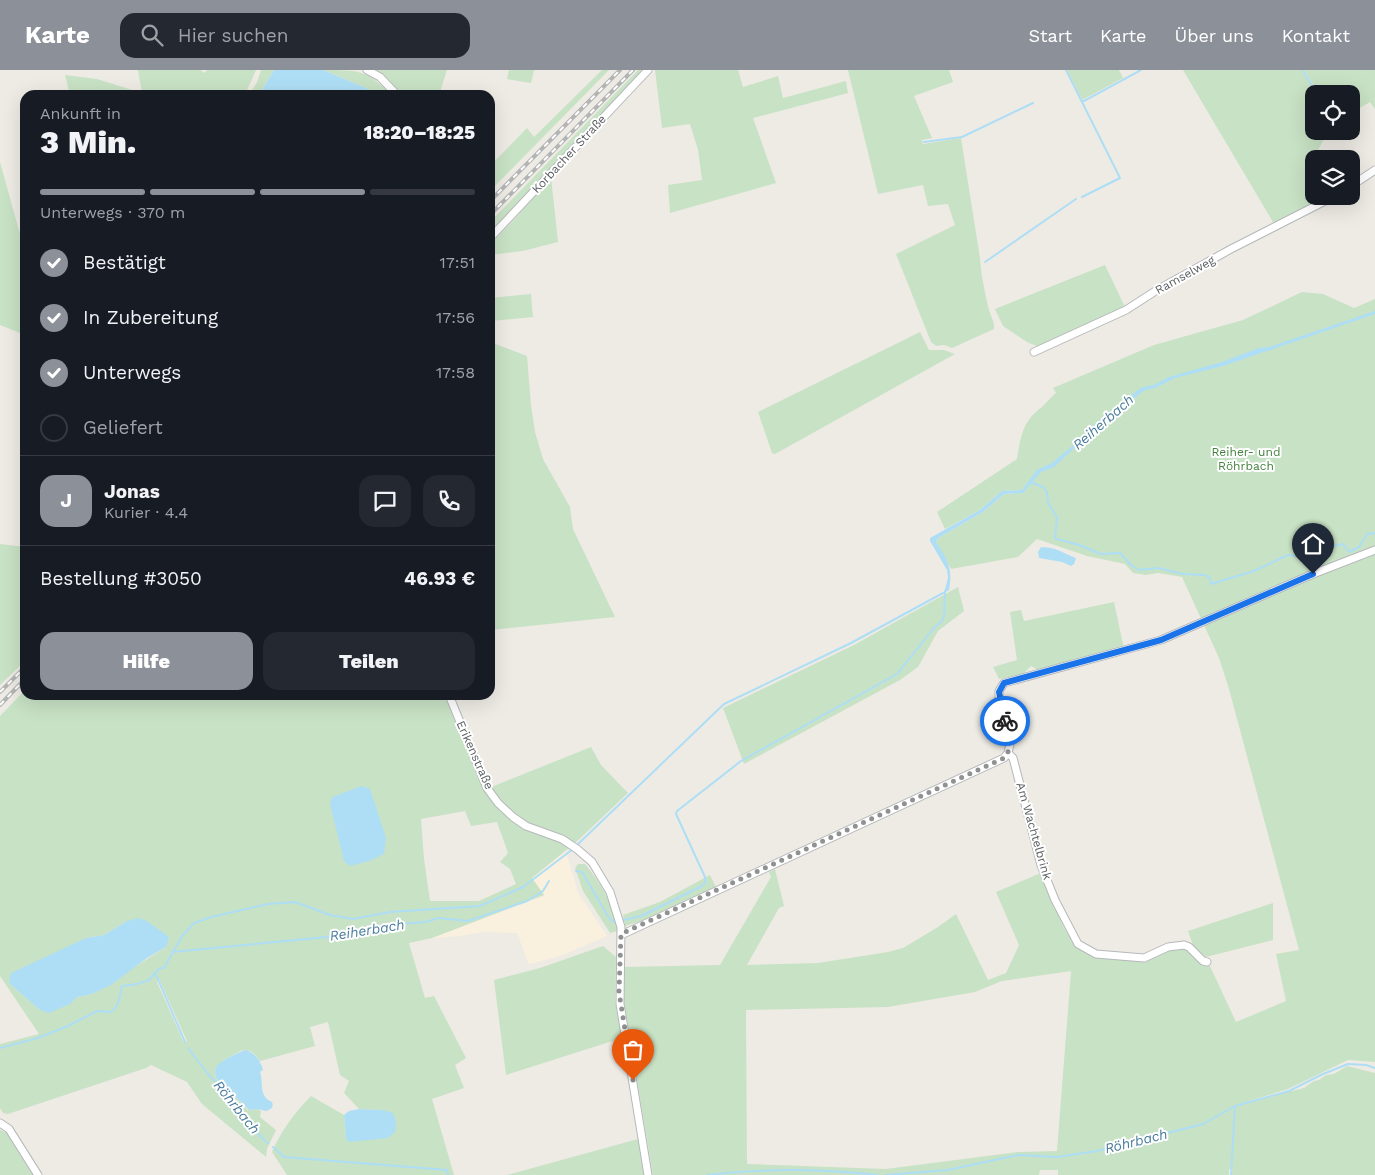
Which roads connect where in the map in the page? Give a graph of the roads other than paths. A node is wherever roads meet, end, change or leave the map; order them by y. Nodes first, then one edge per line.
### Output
1 (367, 70) edge
2 (648, 70) edge
3 (392, 90) edge
4 (1375, 170) edge
5 (1360, 180) edge
6 (1318, 205) edge
7 (495, 232) edge
8 (1034, 352) dead end
9 (1375, 550) edge
10 (451, 700) edge
11 (1008, 753) junction
12 (621, 931) junction
13 (1208, 962) dead end
14 (0, 1122) edge
15 (38, 1175) edge
16 (648, 1175) edge

1 - 3 street
2 - 7 street, Korbacher Straße
4 - 5 street
6 - 8 street, Ramselweg
9 - 11 street
10 - 12 street, Erikenstraße
11 - 12 street
11 - 13 street, Am Wachtelbrink
12 - 16 street, Erikenstraße
14 - 15 street

